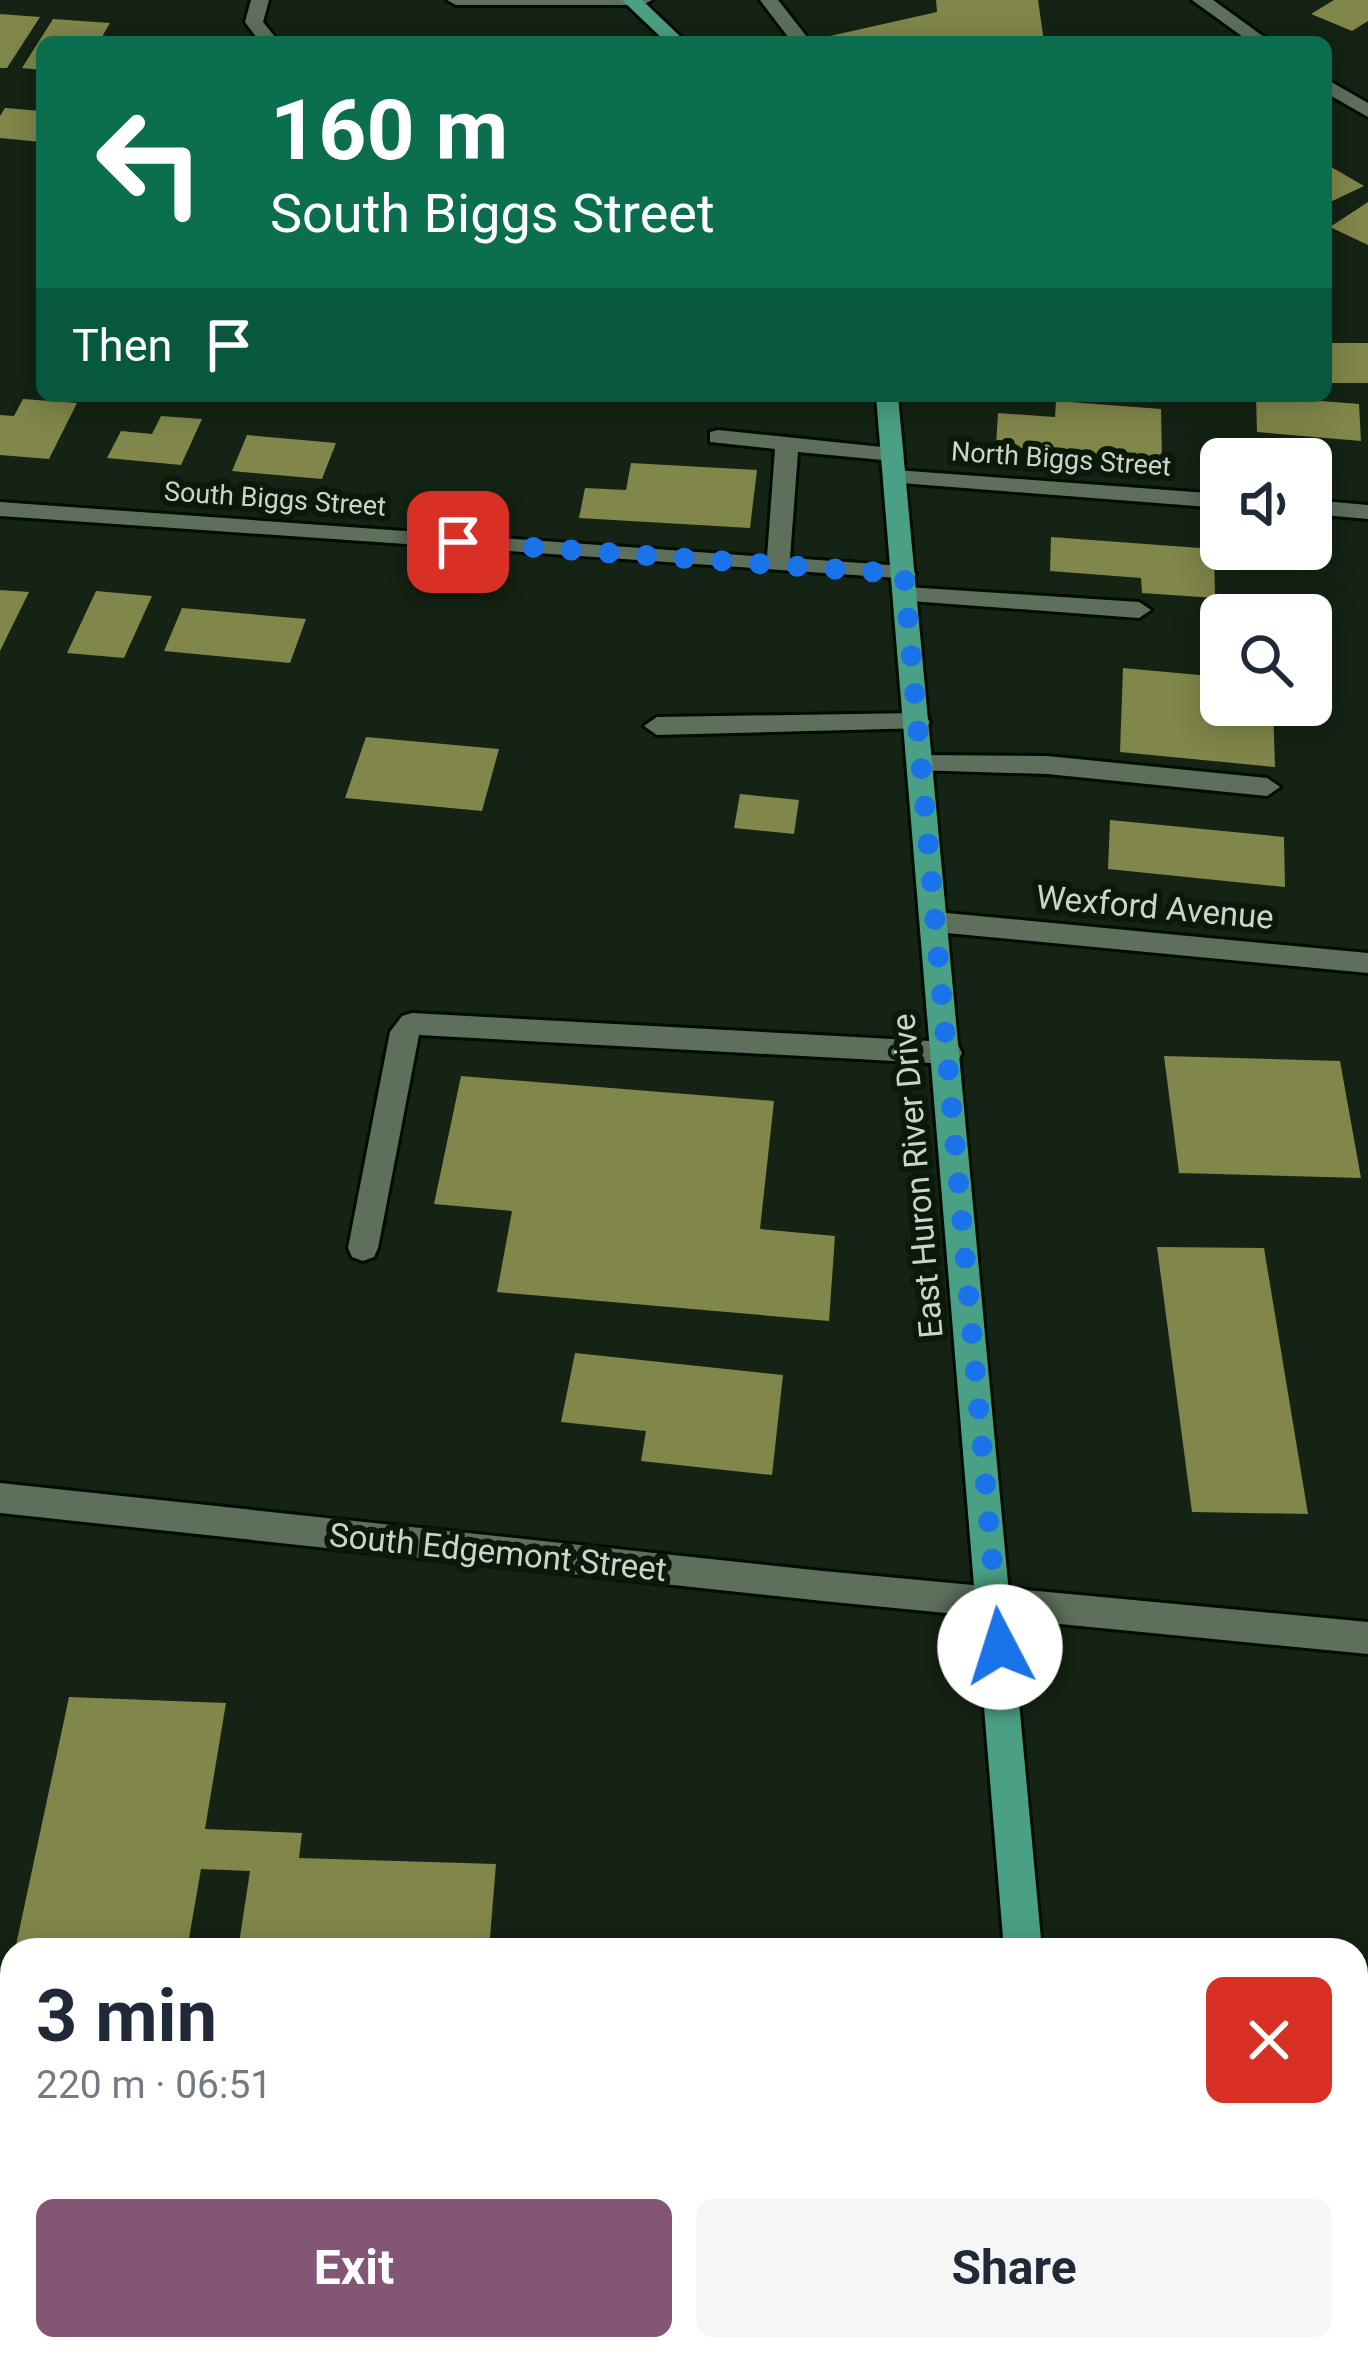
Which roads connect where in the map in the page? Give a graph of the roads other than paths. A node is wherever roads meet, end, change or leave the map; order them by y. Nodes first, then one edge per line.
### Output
1 (260, 0) edge
2 (457, 0) edge
3 (769, 0) edge
4 (1201, 0) edge
5 (636, 1) edge
6 (265, 36) edge
7 (671, 36) edge
8 (797, 36) edge
9 (1253, 36) edge
10 (1332, 89) edge
11 (1368, 111) edge
12 (887, 402) edge
13 (718, 437) dead end
14 (787, 444) junction
15 (895, 465) junction
16 (1200, 499) edge
17 (0, 509) edge
18 (1332, 509) edge
19 (1368, 512) edge
20 (778, 565) junction
21 (905, 584) junction
22 (1139, 610) dead end
23 (917, 722) junction
24 (657, 725) dead end
25 (921, 764) junction
26 (1267, 787) dead end
27 (936, 922) junction
28 (1368, 963) edge
29 (948, 1053) junction
30 (363, 1248) dead end
31 (0, 1498) edge
32 (996, 1604) junction
33 (1368, 1638) edge
34 (1022, 1938) edge

1 - 6 street
2 - 5 street
3 - 8 street
4 - 9 street
5 - 7 main road
10 - 11 street
12 - 15 main road, East Huron River Drive
13 - 14 street, North Biggs Street
14 - 15 street, North Biggs Street
14 - 20 street
15 - 16 street, North Biggs Street
15 - 21 main road, East Huron River Drive
17 - 20 street, South Biggs Street
18 - 19 street
20 - 21 street, South Biggs Street
21 - 22 street, South Biggs Street
21 - 23 main road, East Huron River Drive
23 - 24 street
23 - 25 main road, East Huron River Drive
25 - 26 street
25 - 27 main road, East Huron River Drive
27 - 28 street, Wexford Avenue
27 - 29 main road, East Huron River Drive
29 - 30 street
29 - 32 main road, East Huron River Drive
31 - 32 street, South Edgemont Street
32 - 33 street, South Edgemont Street
32 - 34 main road, East Huron River Drive

